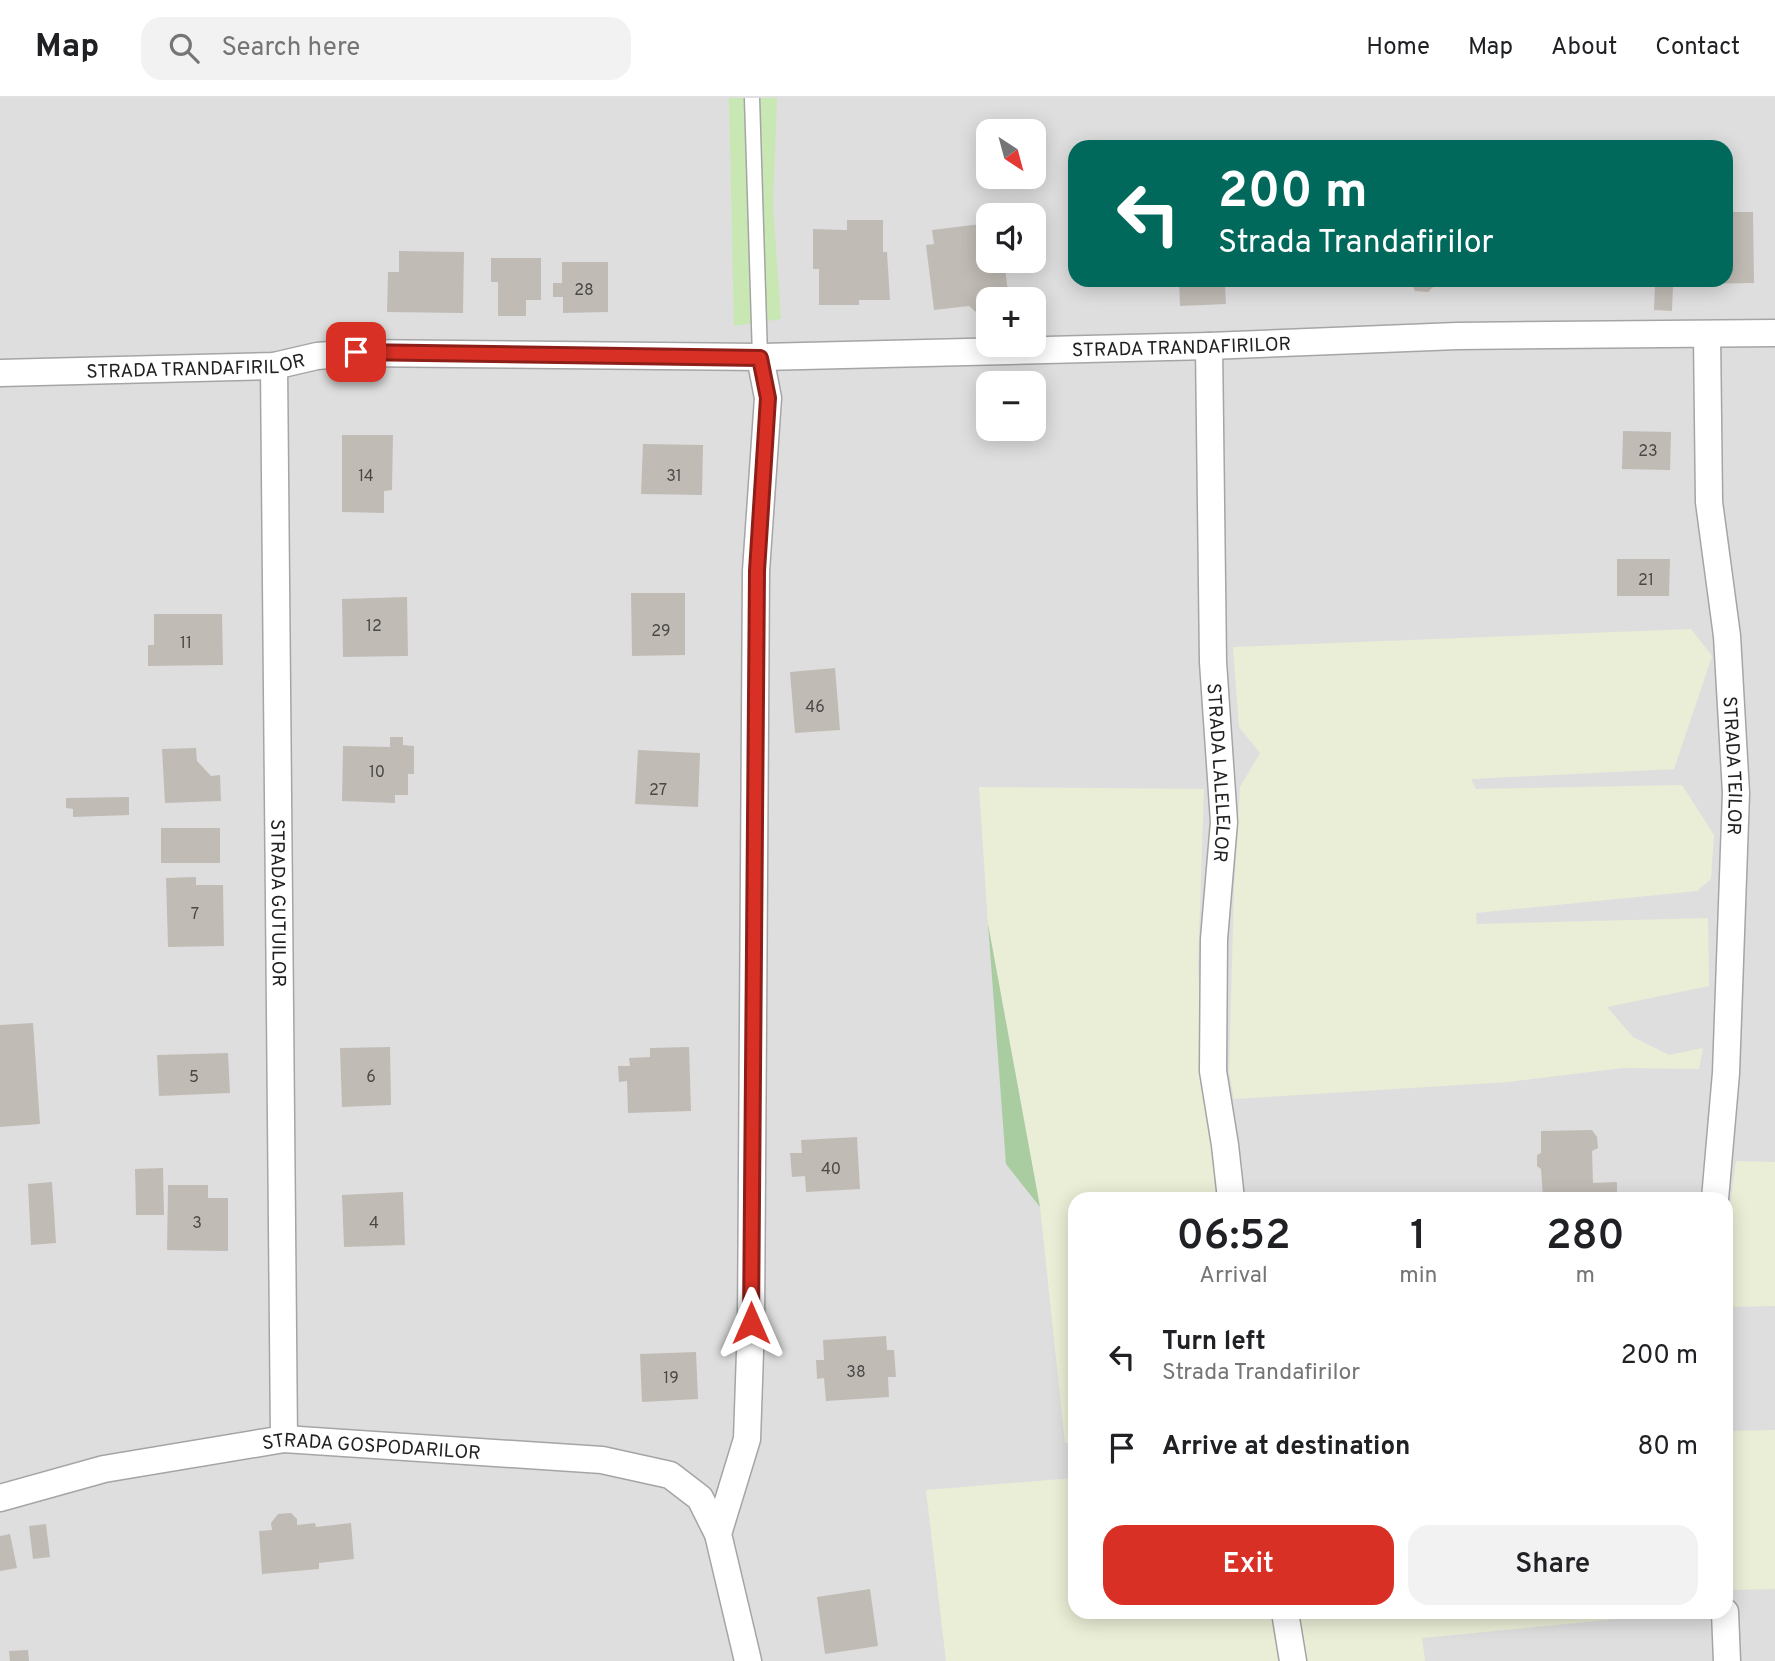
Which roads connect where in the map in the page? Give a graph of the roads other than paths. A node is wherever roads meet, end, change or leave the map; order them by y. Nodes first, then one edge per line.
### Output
1 (752, 98) edge
2 (1775, 333) edge
3 (1707, 335) junction
4 (1209, 345) junction
5 (760, 358) junction
6 (274, 366) junction
7 (0, 373) edge
8 (1230, 1192) edge
9 (1716, 1192) edge
10 (284, 1439) junction
11 (0, 1498) edge
12 (718, 1534) junction
13 (1286, 1619) edge
14 (1725, 1619) edge
15 (748, 1661) edge
16 (1293, 1661) edge
17 (1727, 1661) edge

1 - 5 lane
2 - 3 street, STRADA TRANDAFIRILOR
3 - 4 street, STRADA TRANDAFIRILOR
3 - 9 street, STRADA TEILOR
4 - 5 street, STRADA TRANDAFIRILOR
4 - 8 street, STRADA LALELELOR
5 - 6 street, STRADA TRANDAFIRILOR
5 - 12 street
6 - 7 street, STRADA TRANDAFIRILOR
6 - 10 street, STRADA GUTUILOR
10 - 11 street, STRADA GOSPODARILOR
10 - 12 street, STRADA GOSPODARILOR
12 - 15 street, STRADA GOSPODARILOR
13 - 16 street
14 - 17 street

